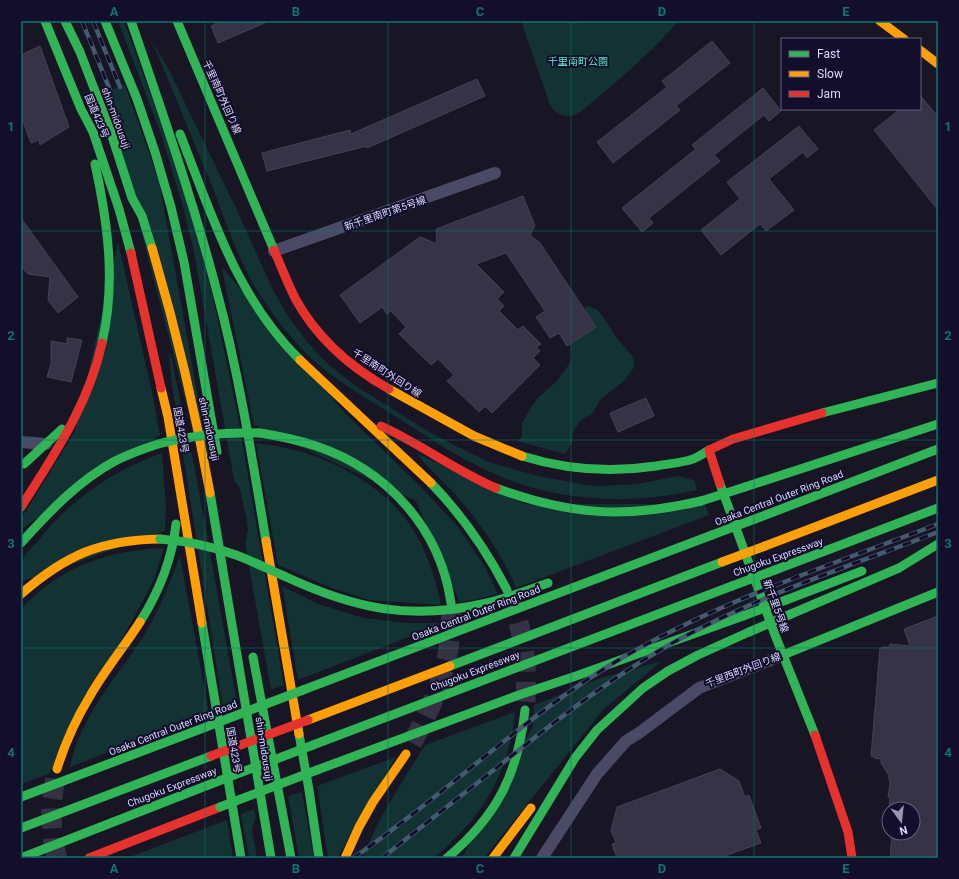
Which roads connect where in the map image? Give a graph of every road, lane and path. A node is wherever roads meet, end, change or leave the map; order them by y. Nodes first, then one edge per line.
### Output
1 (45, 21) edge
2 (65, 21) edge
3 (105, 21) edge
4 (177, 21) edge
5 (880, 21) edge
6 (132, 24) edge
7 (903, 38) edge
8 (921, 51) edge
9 (938, 64) edge
10 (81, 109) junction
11 (495, 173) dead end
12 (132, 198) junction
13 (142, 246) dead end
14 (274, 250) junction
15 (159, 336) dead end
16 (938, 383) edge
17 (347, 404) junction
18 (81, 406) junction
19 (168, 417) junction
20 (938, 424) edge
21 (170, 433) junction
22 (21, 442) edge
23 (46, 444) junction
24 (938, 449) edge
25 (710, 450) junction
26 (219, 459) dead end
27 (22, 466) edge
28 (938, 480) edge
29 (21, 507) edge
30 (938, 508) edge
31 (938, 542) edge
32 (21, 543) edge
33 (234, 548) dead end
34 (902, 555) dead end
35 (236, 563) dead end
36 (636, 564) junction
37 (873, 566) dead end
38 (570, 579) dead end
39 (555, 582) dead end
40 (507, 590) tunnel mouth
41 (938, 592) edge
42 (21, 594) edge
43 (451, 603) tunnel mouth
44 (251, 646) dead end
45 (783, 655) junction
46 (525, 710) tunnel mouth
47 (406, 754) dead end
48 (575, 758) junction
49 (57, 769) tunnel mouth
50 (21, 797) edge
51 (21, 828) edge
52 (21, 858) edge
53 (89, 858) edge
54 (241, 858) edge
55 (271, 858) edge
56 (291, 858) edge
57 (319, 858) edge
58 (345, 858) edge
59 (447, 858) edge
60 (493, 858) edge
61 (514, 858) edge
62 (542, 858) edge
63 (852, 858) edge

1 - 10 main road, 国道423号
2 - 12 main road, shin-midousuji
3 - 26 main road, shin-midousuji
4 - 14 main road, 千里南町外回り線
5 - 7 main road
6 - 17 main road
6 - 57 main road
8 - 9 main road
10 - 18 main road
10 - 19 main road, 国道423号
11 - 14 street, 新千里南町第5号線
12 - 13 main road
12 - 55 main road, shin-midousuji
14 - 25 main road, 千里南町外回り線
15 - 19 main road
16 - 25 main road
17 - 20 main road, bridge
17 - 40 main road
18 - 23 main road
18 - 29 main road
19 - 21 main road, 国道423号
21 - 49 main road
21 - 54 main road, 国道423号
22 - 23 street
23 - 27 main road
24 - 36 main road, Osaka Central Outer Ring Road, bridge
25 - 45 main road, 新千里5号線
28 - 51 main road, Chugoku Expressway, bridge
30 - 52 main road, Chugoku Expressway, bridge
31 - 34 main road
31 - 48 main road, bridge
32 - 43 main road, bridge
33 - 35 main road
36 - 38 main road
36 - 50 main road, Osaka Central Outer Ring Road, bridge
37 - 53 main road, bridge
39 - 42 main road, bridge
41 - 45 main road, 千里西町外回り線
44 - 56 main road, shin-midousuji
45 - 62 street, 千里西町外回り線
45 - 63 main road, 新千里5号線
46 - 59 main road
47 - 58 main road
48 - 60 main road
48 - 61 main road

